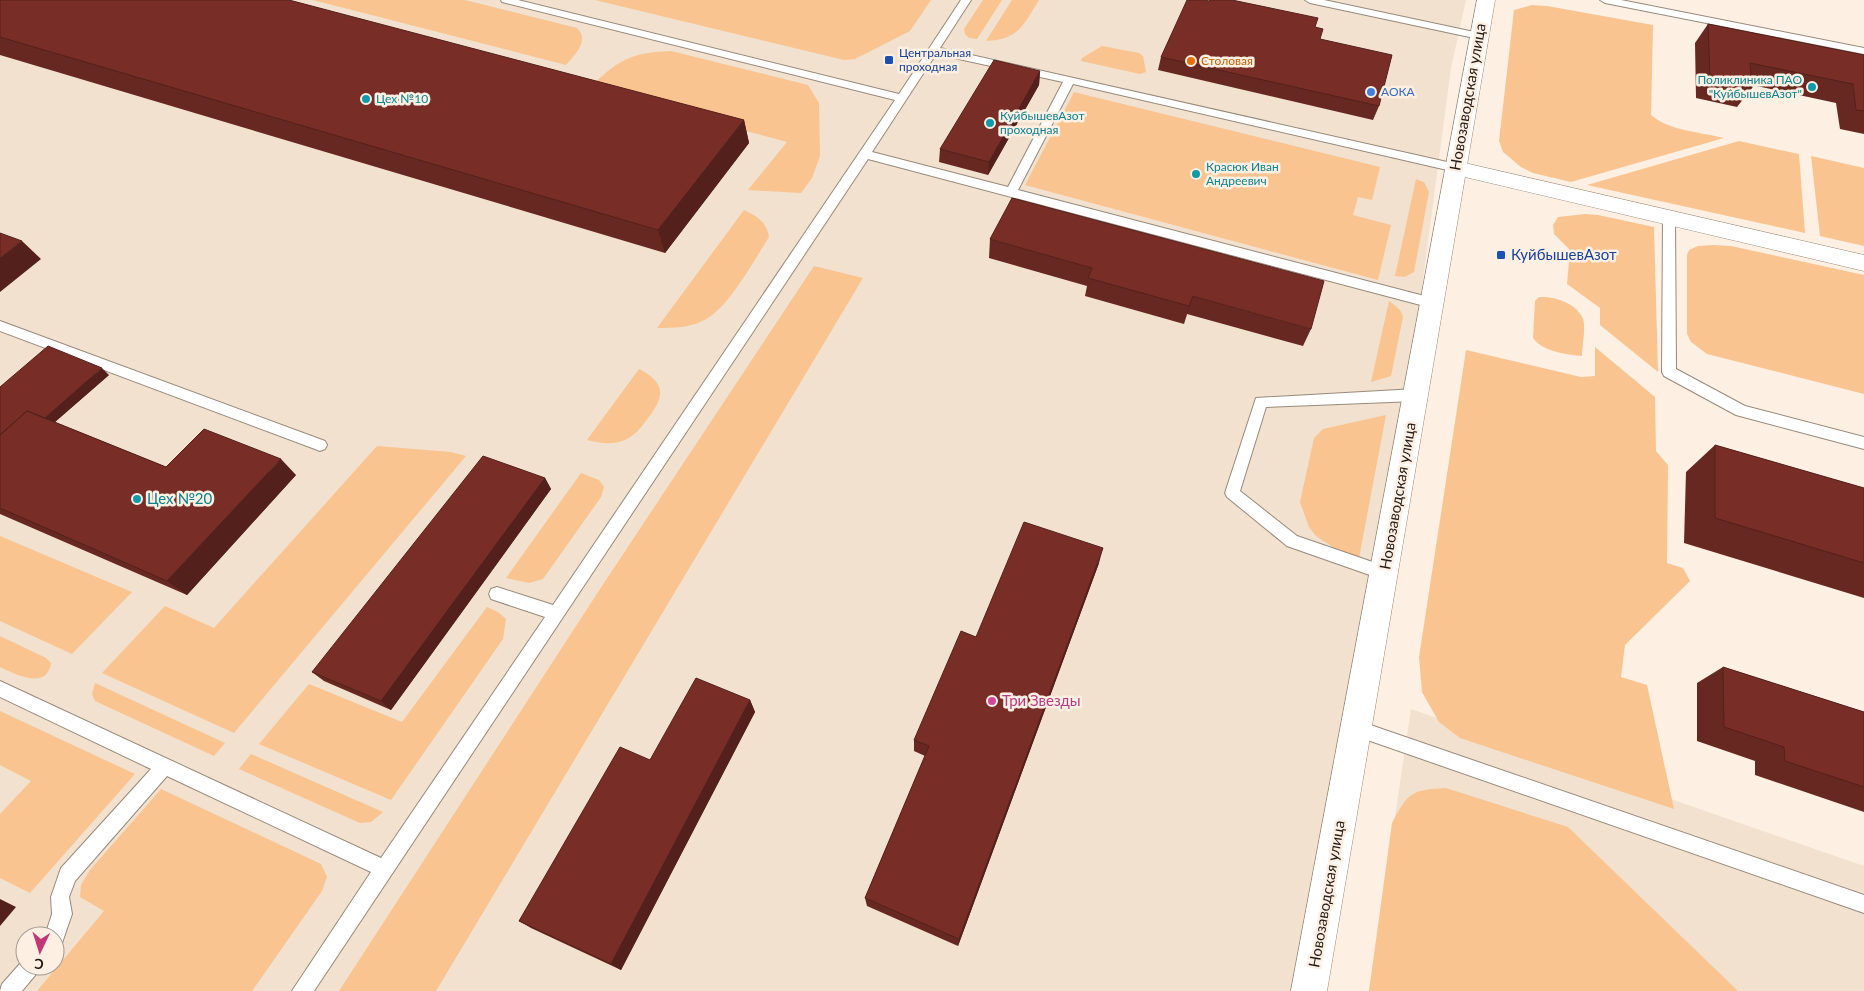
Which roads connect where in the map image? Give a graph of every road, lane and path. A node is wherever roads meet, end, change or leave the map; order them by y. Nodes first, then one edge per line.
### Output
1 (506, 0) edge
2 (966, 0) edge
3 (1310, 0) edge
4 (1486, 0) edge
5 (1605, 0) edge
6 (1479, 36) junction
7 (933, 50) junction
8 (1864, 51) edge
9 (1070, 80) junction
10 (902, 98) junction
11 (865, 154) junction
12 (1456, 168) junction
13 (1011, 193) junction
14 (1669, 219) junction
15 (1864, 263) edge
16 (1432, 303) junction
17 (0, 326) edge
18 (1416, 395) junction
19 (1864, 443) edge
20 (320, 445) dead end
21 (1384, 573) junction
22 (497, 594) dead end
23 (556, 613) junction
24 (0, 689) edge
25 (1356, 728) junction
26 (165, 766) junction
27 (384, 869) junction
28 (1864, 904) edge
29 (58, 926) edge
30 (22, 976) edge
31 (10, 991) edge
32 (302, 991) edge
33 (1309, 991) edge

1 - 10 lane
2 - 7 lane
3 - 6 lane
4 - 6 main road, Новозаводская улица
5 - 8 lane
6 - 12 main road, Новозаводская улица
7 - 9 lane
7 - 10 lane
9 - 12 lane
9 - 13 lane
10 - 11 lane
11 - 13 lane
11 - 23 lane
12 - 14 main road
12 - 16 main road, Новозаводская улица
13 - 16 lane
14 - 15 main road
14 - 19 lane
16 - 18 main road, Новозаводская улица
17 - 20 lane
18 - 21 main road, Новозаводская улица
18 - 21 lane
21 - 25 main road, Новозаводская улица
22 - 23 lane
23 - 27 lane
24 - 26 lane
25 - 28 lane
25 - 33 main road, Новозаводская улица
26 - 27 lane
26 - 29 lane
27 - 32 lane
30 - 31 lane

